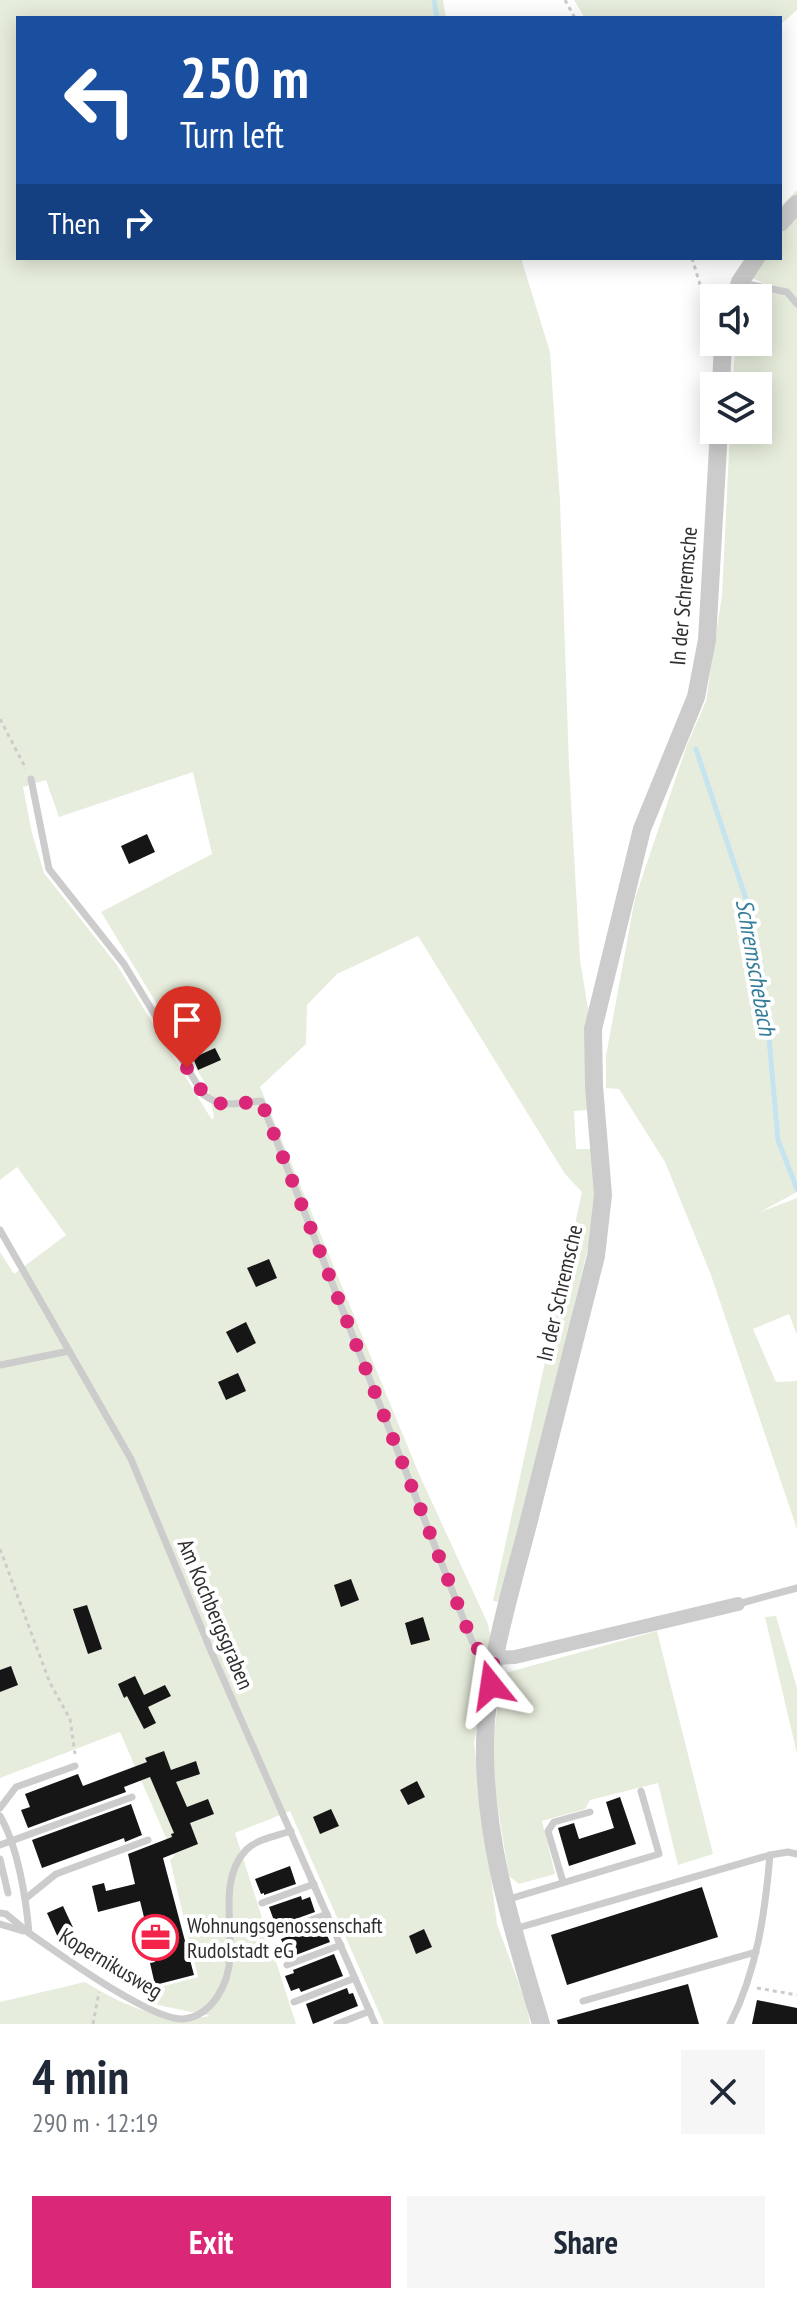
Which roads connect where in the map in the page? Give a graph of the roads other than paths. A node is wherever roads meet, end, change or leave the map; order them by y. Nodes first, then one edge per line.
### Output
1 (797, 204) edge
2 (782, 221) edge
3 (755, 260) edge
4 (741, 284) edge
5 (772, 291) edge
6 (797, 304) edge
7 (718, 444) edge
8 (31, 779) road end
9 (0, 1230) edge
10 (69, 1351) junction
11 (0, 1365) edge
12 (797, 1588) edge
13 (738, 1604) joint
14 (494, 1658) junction
15 (75, 1766) road end
16 (641, 1791) dead end
17 (132, 1797) dead end
18 (0, 1808) edge
19 (590, 1812) dead end
20 (0, 1816) edge
21 (291, 1831) junction
22 (148, 1840) dead end
23 (11, 1843) junction
24 (0, 1845) edge
25 (797, 1854) edge
26 (770, 1855) junction
27 (0, 1859) edge
28 (563, 1882) junction
29 (314, 1884) junction
30 (8, 1893) dead end
31 (25, 1899) junction
32 (503, 1900) junction
33 (262, 1903) dead end
34 (0, 1913) edge
35 (327, 1914) junction
36 (0, 1924) edge
37 (512, 1930) junction
38 (29, 1933) junction
39 (277, 1933) dead end
40 (341, 1945) junction
41 (756, 1952) junction
42 (287, 1965) dead end
43 (355, 1978) junction
44 (583, 2001) dead end
45 (294, 2002) dead end
46 (370, 2011) junction
47 (337, 2024) edge
48 (375, 2024) edge
49 (541, 2024) edge
50 (730, 2024) edge

1 - 2 street
3 - 4 street
5 - 6 lane
7 - 14 street, In der Schremsche
8 - 14 lane
9 - 10 lane, Am Kochbergsgraben
10 - 11 lane
10 - 21 lane, Am Kochbergsgraben
12 - 13 lane
13 - 14 street
14 - 32 street, In der Schremsche
15 - 18 lane
16 - 28 lane
17 - 23 lane
19 - 28 lane
20 - 23 lane, Kopernikusweg
21 - 29 lane, Am Kochbergsgraben
21 - 38 lane, Kopernikusweg
22 - 31 lane
23 - 24 lane
23 - 31 lane, Kopernikusweg
25 - 26 lane
26 - 37 lane
26 - 41 lane
27 - 30 lane
28 - 32 lane
29 - 33 lane
29 - 35 lane, Am Kochbergsgraben
31 - 38 lane, Kopernikusweg
32 - 37 street, In der Schremsche
34 - 38 lane
35 - 39 lane
35 - 40 lane, Am Kochbergsgraben
36 - 38 lane
37 - 49 street, In der Schremsche
40 - 42 lane
40 - 43 lane, Am Kochbergsgraben
41 - 44 lane
41 - 50 lane
43 - 45 lane
43 - 46 lane, Am Kochbergsgraben
46 - 47 lane
46 - 48 lane, Am Kochbergsgraben

